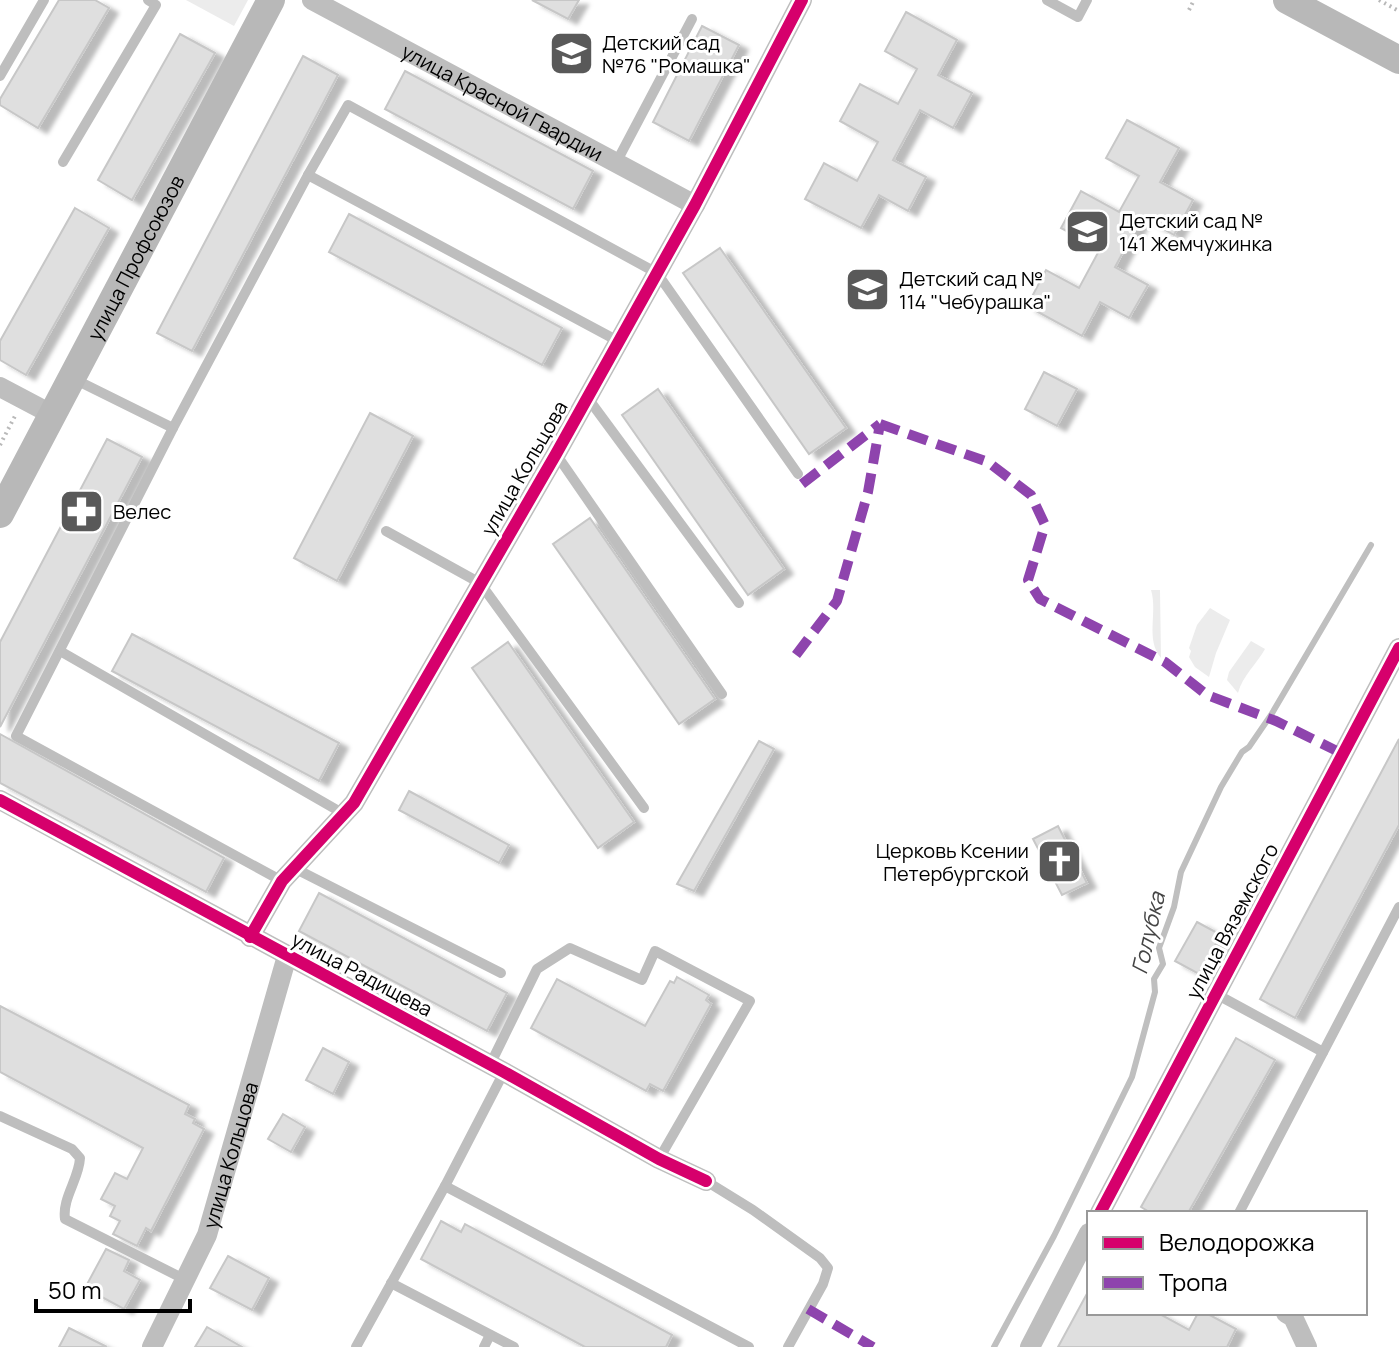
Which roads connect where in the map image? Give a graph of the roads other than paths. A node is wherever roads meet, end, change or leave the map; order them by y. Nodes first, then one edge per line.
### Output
1 (44, 0) edge
2 (148, 0) edge
3 (271, 0) edge
4 (312, 0) edge
5 (802, 0) edge
6 (1047, 0) edge
7 (1087, 0) edge
8 (1296, 2) edge
9 (692, 19) dead end
10 (1399, 60) edge
11 (0, 76) edge
12 (63, 162) dead end
13 (616, 163) junction
14 (308, 175) junction
15 (695, 205) junction
16 (657, 273) junction
17 (618, 341) junction
18 (71, 378) junction
19 (0, 387) edge
20 (587, 397) junction
21 (53, 415) junction
22 (173, 428) junction
23 (556, 454) junction
24 (798, 474) dead end
25 (4, 497) edge
26 (386, 531) dead end
27 (480, 583) junction
28 (739, 603) dead end
29 (1399, 648) edge
30 (60, 651) junction
31 (722, 694) dead end
32 (0, 800) edge
33 (644, 808) dead end
34 (344, 814) junction
35 (288, 875) junction
36 (1399, 907) edge
37 (250, 937) junction
38 (287, 956) junction
39 (501, 973) dead end
40 (1216, 994) junction
41 (1323, 1052) junction
42 (497, 1068) junction
43 (0, 1116) edge
44 (659, 1159) junction
45 (706, 1181) joint
46 (445, 1186) junction
47 (1101, 1211) edge
48 (1240, 1211) edge
49 (1087, 1237) edge
50 (184, 1279) junction
51 (391, 1283) junction
52 (1291, 1315) edge
53 (490, 1335) junction
54 (152, 1347) edge
55 (356, 1347) edge
56 (484, 1347) edge
57 (514, 1347) edge
58 (749, 1347) edge
59 (788, 1347) edge
60 (1030, 1347) edge
61 (1307, 1347) edge

1 - 11 lane
2 - 12 lane
3 - 18 street, улица Профсоюзов
4 - 13 street, улица Красной Гвардии
5 - 15 street, улица Кольцова
6 - 7 lane
8 - 10 street
9 - 13 lane
13 - 15 street, улица Красной Гвардии
14 - 16 lane
14 - 17 lane
14 - 22 lane
15 - 16 street, улица Кольцова
16 - 17 street, улица Кольцова
16 - 24 lane
17 - 20 street, улица Кольцова
18 - 21 street, улица Профсоюзов
18 - 22 lane
19 - 21 street
20 - 23 street, улица Кольцова
20 - 28 lane
21 - 25 street, улица Профсоюзов
22 - 30 lane
23 - 27 street, улица Кольцова
23 - 31 lane
26 - 27 lane
27 - 33 lane
27 - 34 street, улица Кольцова
29 - 40 street, улица Вяземского
30 - 34 lane
30 - 35 lane
32 - 37 street, улица Радищева
34 - 35 street, улица Кольцова
35 - 37 street, улица Кольцова
35 - 39 lane
36 - 41 lane
37 - 38 street, улица Радищева
38 - 42 street, улица Радищева
38 - 50 street, улица Кольцова
40 - 41 lane
40 - 47 street, улица Вяземского
41 - 48 lane
42 - 44 street, улица Радищева
42 - 44 lane
42 - 46 lane
43 - 50 lane
44 - 45 street, улица Радищева
45 - 59 lane, улица Радищева
46 - 51 lane
46 - 58 lane
49 - 60 street
50 - 54 street, улица Кольцова
51 - 53 lane
51 - 55 lane
52 - 61 street
53 - 56 lane
53 - 57 lane

